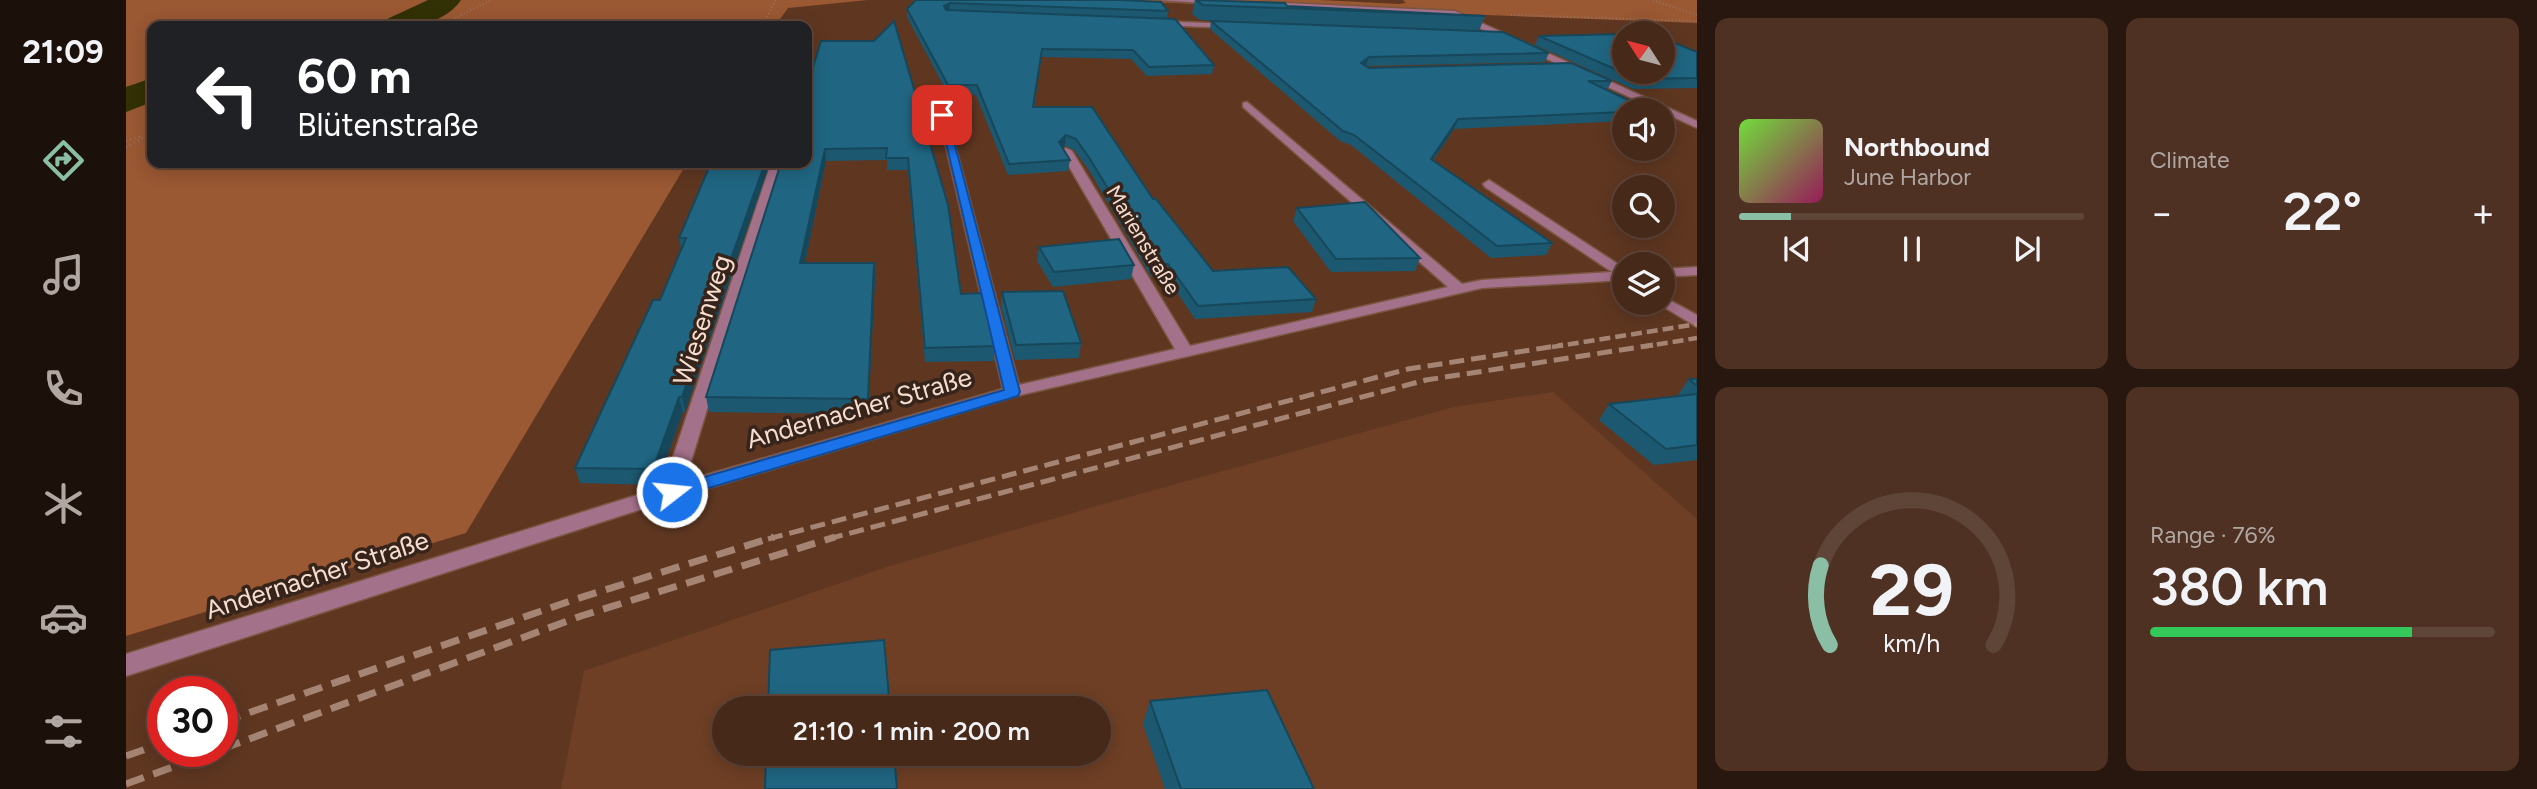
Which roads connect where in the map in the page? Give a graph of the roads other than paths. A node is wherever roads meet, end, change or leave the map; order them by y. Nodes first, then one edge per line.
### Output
1 (1162, 0) edge
2 (1227, 2) edge
3 (1253, 4) edge
4 (1150, 23) edge
5 (1246, 27) edge
6 (1479, 36) edge
7 (1507, 37) junction
8 (1543, 67) edge
9 (1570, 67) junction
10 (1247, 106) dead end
11 (942, 115) dead end
12 (1697, 125) edge
13 (1066, 151) edge
14 (776, 168) edge
15 (1489, 184) dead end
16 (1612, 267) edge
17 (1697, 271) edge
18 (1675, 272) edge
19 (1612, 276) edge
20 (1459, 289) junction
21 (1675, 309) edge
22 (1697, 323) edge
23 (1184, 350) junction
24 (1012, 392) junction
25 (672, 492) junction
26 (126, 665) edge

1 - 2 street
3 - 7 street
4 - 5 street
6 - 7 street
7 - 9 street
8 - 9 street
9 - 12 street
10 - 20 street
11 - 24 street
13 - 23 street, Marienstraße
14 - 25 street, Wiesenweg
15 - 16 street
17 - 18 street
19 - 20 street, Andernacher Straße
20 - 23 street, Andernacher Straße
21 - 22 street
23 - 24 street, Andernacher Straße
24 - 25 street, Andernacher Straße
25 - 26 street, Andernacher Straße

